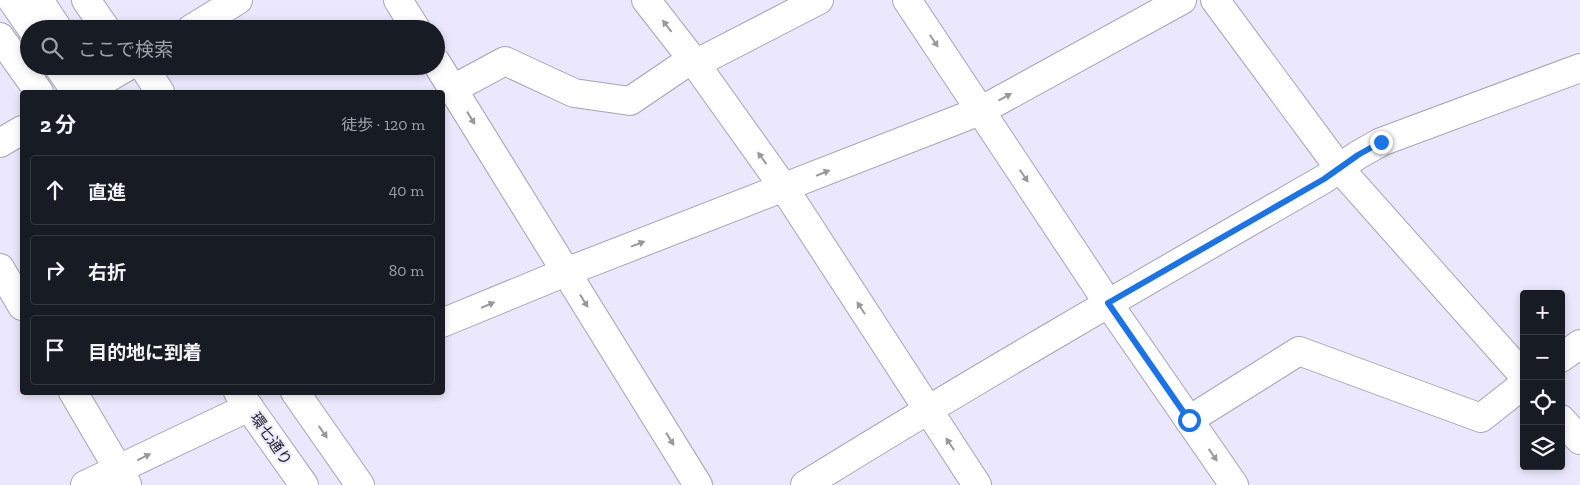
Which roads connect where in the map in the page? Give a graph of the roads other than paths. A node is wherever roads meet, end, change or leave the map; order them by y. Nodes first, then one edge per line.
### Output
1 (86, 0) edge
2 (238, 0) edge
3 (398, 0) edge
4 (646, 0) edge
5 (819, 0) edge
6 (907, 0) edge
7 (1182, 0) edge
8 (1215, 0) edge
9 (26, 10) edge
10 (43, 20) edge
11 (100, 20) edge
12 (206, 20) edge
13 (410, 20) edge
14 (0, 37) edge
15 (694, 61) junction
16 (20, 65) edge
17 (0, 66) edge
18 (1580, 68) edge
19 (27, 75) edge
20 (72, 75) edge
21 (110, 75) edge
22 (149, 75) edge
23 (444, 75) edge
24 (88, 86) edge
25 (453, 89) junction
26 (38, 90) edge
27 (159, 90) edge
28 (20, 95) edge
29 (980, 111) junction
30 (20, 131) edge
31 (0, 143) edge
32 (1340, 169) junction
33 (784, 188) junction
34 (0, 268) edge
35 (566, 272) junction
36 (20, 303) edge
37 (1108, 303) junction
38 (445, 323) edge
39 (1580, 344) edge
40 (1565, 355) edge
41 (1520, 372) edge
42 (1520, 387) edge
43 (75, 395) edge
44 (297, 395) edge
45 (244, 400) edge
46 (927, 410) junction
47 (1189, 420) junction
48 (1565, 423) edge
49 (1580, 440) edge
50 (123, 477) edge
51 (85, 485) edge
52 (304, 485) edge
53 (360, 485) edge
54 (698, 485) edge
55 (805, 485) edge
56 (976, 485) edge
57 (1234, 485) edge

1 - 11 street
2 - 12 street
3 - 13 street
15 -> 4 street
5 - 15 street
6 -> 29 street
29 -> 7 street
8 - 32 street
9 - 10 street
14 - 16 street
15 - 25 street
33 -> 15 street
17 - 28 street
18 - 32 street
19 - 26 street
20 - 24 street
21 - 24 street
22 - 27 street
23 - 25 street
25 -> 35 street
33 -> 29 street
29 -> 37 street
30 - 31 street
32 - 37 street
32 - 41 street
35 -> 33 street
46 -> 33 street
34 - 36 street
38 -> 35 street
35 -> 54 street
37 - 46 street
37 - 47 street
39 - 40 street
42 - 47 street
43 - 50 street
44 -> 53 street
50 -> 45 street
45 - 52 street, 環七通り
46 - 55 street
56 -> 46 street
47 -> 57 street
48 - 49 street
50 - 51 street

